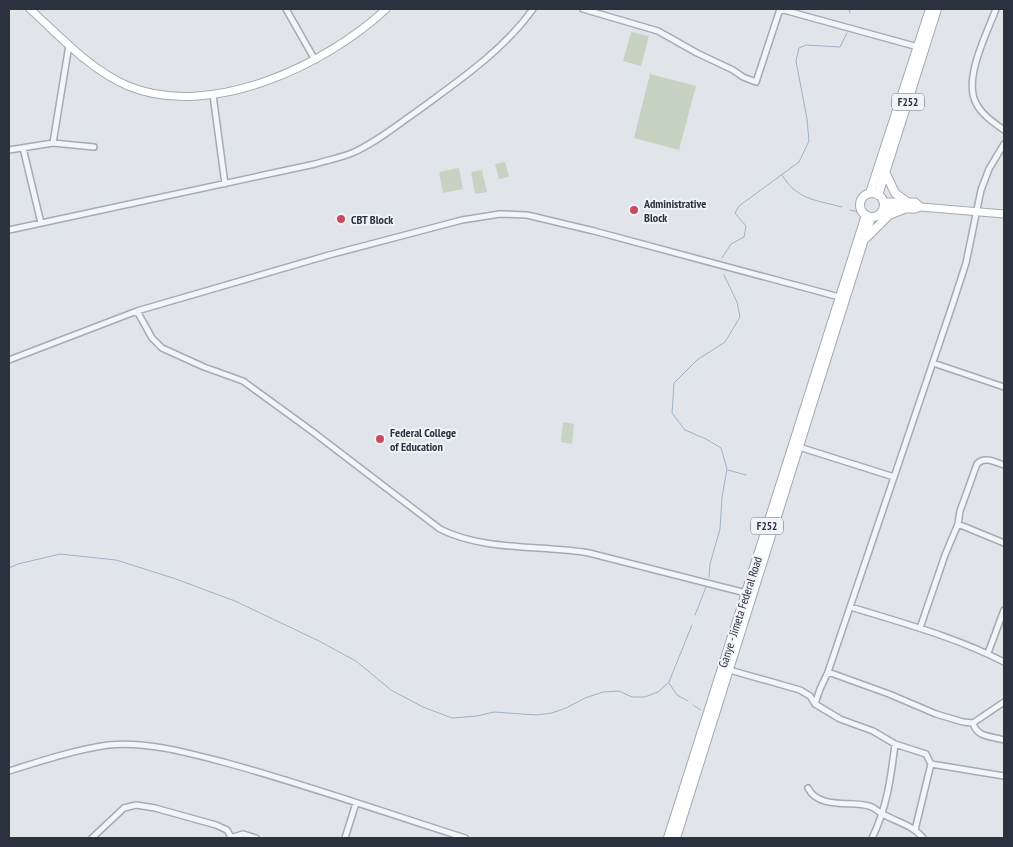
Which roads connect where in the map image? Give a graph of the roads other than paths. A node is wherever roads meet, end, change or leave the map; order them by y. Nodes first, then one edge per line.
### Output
1 (30, 9) edge
2 (286, 9) edge
3 (386, 9) edge
4 (533, 9) edge
5 (584, 9) edge
6 (780, 9) edge
7 (930, 9) edge
8 (937, 9) edge
9 (996, 9) edge
10 (69, 45) junction
11 (918, 48) junction
12 (315, 60) junction
13 (213, 95) junction
14 (1004, 130) edge
15 (53, 143) junction
16 (1004, 144) edge
17 (94, 147) dead end
18 (24, 148) junction
19 (9, 150) edge
20 (885, 172) junction
21 (225, 184) junction
22 (879, 200) junction
23 (905, 205) junction
24 (976, 213) junction
25 (1004, 214) edge
26 (868, 216) junction
27 (41, 223) junction
28 (9, 230) edge
29 (864, 240) junction
30 (843, 298) junction
31 (137, 311) junction
32 (9, 360) edge
33 (933, 363) junction
34 (1004, 387) edge
35 (799, 447) junction
36 (1004, 465) edge
37 (894, 477) junction
38 (958, 524) junction
39 (1004, 543) edge
40 (746, 593) junction
41 (851, 607) junction
42 (1004, 610) edge
43 (920, 628) junction
44 (988, 654) junction
45 (1004, 662) edge
46 (725, 669) junction
47 (828, 672) junction
48 (1004, 702) edge
49 (815, 704) junction
50 (973, 723) junction
51 (1004, 740) edge
52 (895, 744) junction
53 (931, 764) junction
54 (9, 771) edge
55 (1004, 776) edge
56 (808, 788) dead end
57 (356, 803) junction
58 (883, 814) junction
59 (915, 830) junction
60 (92, 838) edge
61 (230, 838) edge
62 (256, 838) edge
63 (345, 838) edge
64 (464, 838) edge
65 (668, 838) edge
66 (676, 838) edge
67 (872, 838) edge
68 (922, 838) edge

1 - 10 main road
2 - 12 street
3 - 12 main road
4 - 21 street
5 - 6 street
6 - 11 street
7 - 11 main road, F252
8 - 20 main road, F252
9 - 14 street
10 - 13 main road
10 - 15 street
11 - 22 main road, F252
12 - 13 main road
13 - 21 street
15 - 17 street
15 - 18 street
16 - 24 street
18 - 19 street
18 - 27 street
20 - 22 main road, F252
20 - 23 main road
21 - 27 street
22 - 23 main road
22 - 26 main road
22 - 26 main road
23 - 24 main road
23 - 29 main road
24 - 25 main road
24 - 33 street
26 - 29 main road, Ganye - Jimeta Federal Road / F252
26 - 30 main road, Ganye - Jimeta Federal Road / F252
27 - 28 street
29 - 30 main road, Ganye - Jimeta Federal Road / F252
30 - 31 street
30 - 35 main road, Ganye - Jimeta Federal Road / F252
30 - 40 main road, Ganye - Jimeta Federal Road / F252
31 - 32 street
31 - 40 street
33 - 34 street
33 - 37 street
35 - 37 street
35 - 46 main road, Ganye - Jimeta Federal Road / F252
36 - 38 street
37 - 41 street
38 - 39 street
38 - 43 street
40 - 46 main road, Ganye - Jimeta Federal Road / F252
41 - 43 street
41 - 47 street
42 - 44 street
43 - 44 street
44 - 45 street
46 - 49 street
46 - 65 main road, Ganye - Jimeta Federal Road / F252
46 - 66 main road, Ganye - Jimeta Federal Road / F252
47 - 49 street
47 - 50 street
48 - 50 street
49 - 52 street
50 - 51 street
52 - 53 street
52 - 58 street
53 - 55 street
53 - 59 street
54 - 57 street
56 - 58 street
57 - 63 street
57 - 64 street
58 - 59 street
58 - 67 street
59 - 68 street
60 - 61 street
61 - 62 street

